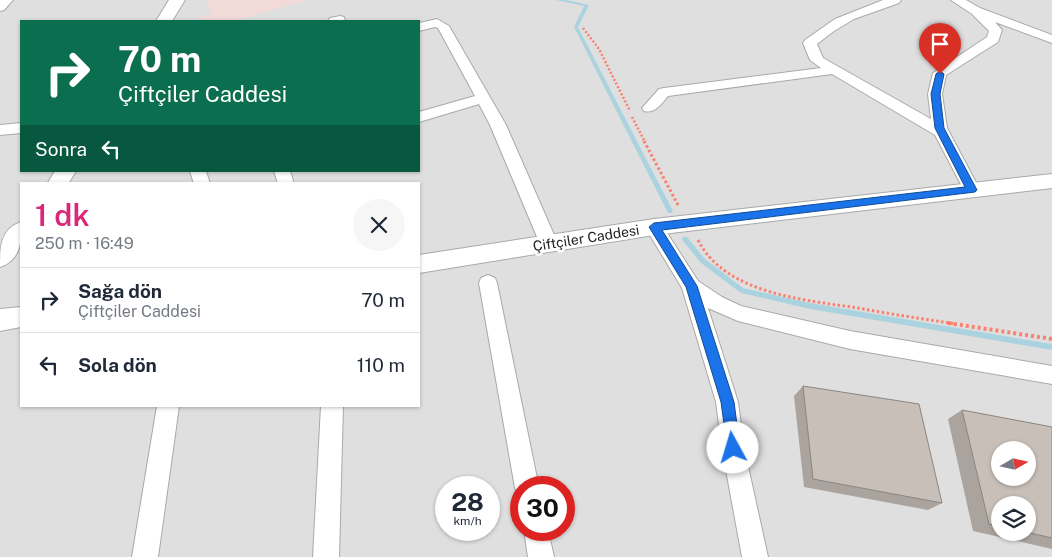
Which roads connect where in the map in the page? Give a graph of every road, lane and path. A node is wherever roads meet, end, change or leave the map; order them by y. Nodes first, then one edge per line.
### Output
1 (7, 0) edge
2 (177, 0) edge
3 (895, 0) edge
4 (957, 0) edge
5 (0, 7) edge
6 (976, 11) junction
7 (165, 20) edge
8 (420, 27) edge
9 (583, 28) dead end
10 (1052, 39) edge
11 (834, 70) junction
12 (483, 98) junction
13 (649, 108) dead end
14 (420, 117) edge
15 (20, 128) edge
16 (0, 130) edge
17 (942, 132) junction
18 (1052, 181) edge
19 (972, 190) junction
20 (688, 224) junction
21 (654, 227) junction
22 (20, 231) edge
23 (549, 244) junction
24 (0, 258) edge
25 (420, 264) edge
26 (488, 283) dead end
27 (691, 286) junction
28 (20, 317) edge
29 (0, 320) edge
30 (1052, 339) edge
31 (1052, 375) edge
32 (168, 407) edge
33 (332, 407) edge
34 (525, 476) edge
35 (538, 541) edge
36 (145, 557) edge
37 (326, 557) edge
38 (541, 557) edge
39 (755, 557) edge

1 - 5 street
2 - 7 street
3 - 11 street
4 - 6 street
6 - 10 street
6 - 17 street
8 - 12 street
9 - 20 path
11 - 13 street
11 - 17 street
12 - 14 street
12 - 23 street
15 - 16 street
17 - 19 street
18 - 19 street, Çiftçiler Caddesi
19 - 20 street, Çiftçiler Caddesi
20 - 21 street, Çiftçiler Caddesi
20 - 30 path
21 - 23 street, Çiftçiler Caddesi
21 - 27 street
22 - 24 street
23 - 25 street, Çiftçiler Caddesi
26 - 34 street
27 - 31 street
27 - 39 street
28 - 29 street
32 - 36 street
33 - 37 street
35 - 38 street

